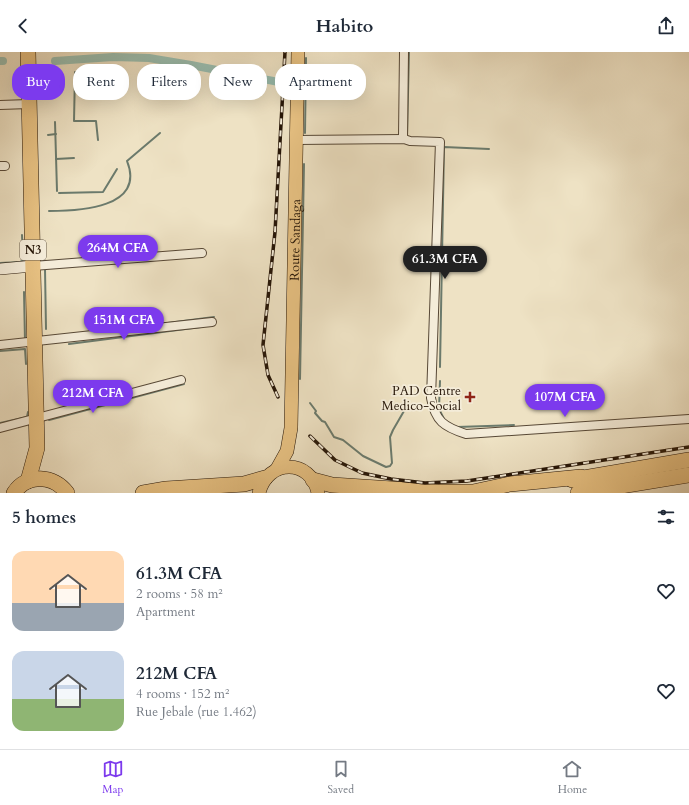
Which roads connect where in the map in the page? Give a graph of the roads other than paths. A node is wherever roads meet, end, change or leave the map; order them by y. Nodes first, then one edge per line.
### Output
1 (28, 52) edge
2 (298, 52) edge
3 (404, 52) edge
4 (29, 104) junction
5 (0, 105) edge
6 (404, 139) junction
7 (296, 140) junction
8 (202, 253) dead end
9 (33, 266) junction
10 (0, 269) edge
11 (212, 322) dead end
12 (34, 342) junction
13 (0, 346) edge
14 (181, 380) dead end
15 (36, 420) junction
16 (689, 420) edge
17 (0, 428) edge
18 (291, 428) junction
19 (37, 448) junction
20 (689, 460) edge
21 (277, 469) junction
22 (301, 470) junction
23 (689, 475) edge
24 (47, 479) junction
25 (28, 481) junction
26 (261, 486) edge
27 (316, 487) edge
28 (580, 489) edge
29 (14, 493) edge
30 (67, 493) edge
31 (143, 493) edge
32 (513, 493) edge

1 - 4 highway, N3
2 - 7 main road, Route Sandaga
3 - 6 street
4 - 5 street
4 - 9 highway, N3
6 - 7 street
6 - 16 street
7 - 18 main road, Route Sandaga
8 - 9 street
9 - 10 street
9 - 12 highway, N3
11 - 12 street
12 - 13 street
12 - 15 highway, N3
14 - 15 street
15 - 17 street
15 - 19 highway, N3
18 - 21 main road
18 - 22 main road
19 - 24 highway
19 - 25 highway
20 - 28 highway
21 - 22 main road
21 - 26 main road
22 - 27 main road
23 - 28 highway
24 - 25 highway
24 - 30 highway
25 - 29 highway
26 - 31 highway
27 - 28 highway
28 - 32 highway

